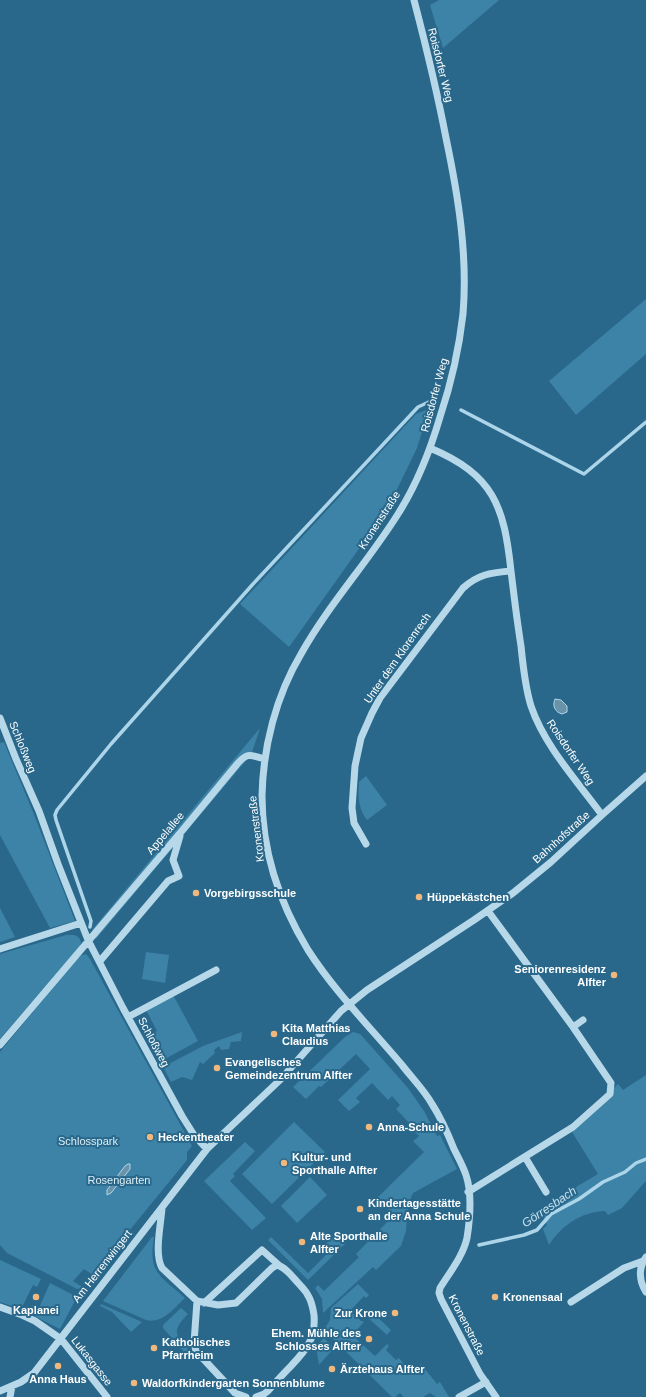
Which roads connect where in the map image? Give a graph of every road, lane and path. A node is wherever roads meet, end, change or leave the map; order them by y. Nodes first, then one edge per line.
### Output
1 (414, 0) edge
2 (430, 448) junction
3 (511, 571) junction
4 (0, 718) edge
5 (265, 759) junction
6 (646, 776) edge
7 (602, 815) junction
8 (181, 832) junction
9 (366, 844) dead end
10 (488, 911) junction
11 (82, 923) junction
12 (88, 940) junction
13 (0, 949) edge
14 (100, 961) junction
15 (216, 970) dead end
16 (348, 1004) junction
17 (128, 1017) junction
18 (583, 1020) dead end
19 (573, 1027) junction
20 (0, 1045) edge
21 (207, 1149) junction
22 (525, 1157) junction
23 (468, 1192) junction
24 (546, 1192) dead end
25 (162, 1208) junction
26 (644, 1259) edge
27 (283, 1268) junction
28 (646, 1292) edge
29 (201, 1302) junction
30 (570, 1302) dead end
31 (0, 1307) edge
32 (61, 1339) junction
33 (486, 1382) junction
34 (12, 1386) junction
35 (0, 1392) edge
36 (10, 1397) edge
37 (107, 1397) edge
38 (246, 1397) edge
39 (256, 1397) edge
40 (459, 1397) edge
41 (496, 1397) edge

1 - 2 street, Roisdorfer Weg
2 - 3 street, Roisdorfer Weg
2 - 5 street, Kronenstraße
3 - 7 street, Roisdorfer Weg
3 - 9 street, Unter dem Klorenrech
4 - 11 street, Schloßweg
5 - 8 street, Appelallee
5 - 16 street, Kronenstraße
6 - 7 street, Bahnhofstraße
7 - 10 street, Bahnhofstraße
8 - 12 street, Appelallee
8 - 14 street
10 - 16 street, Bahnhofstraße
10 - 19 street
11 - 12 street, Schloßweg
11 - 13 street
12 - 14 street, Schloßweg
12 - 20 street
14 - 17 street, Schloßweg
15 - 17 street
16 - 21 street, Am Herrenwingert
16 - 23 street, Kronenstraße
17 - 21 street, Schloßweg
18 - 19 street
19 - 22 street
21 - 25 street, Am Herrenwingert
22 - 23 street
22 - 24 street
23 - 33 street, Kronenstraße
25 - 29 street
25 - 32 street, Am Herrenwingert
26 - 28 street
26 - 30 street
27 - 29 street
27 - 29 street
27 - 39 street
29 - 38 street
31 - 32 street, Lukasgasse
32 - 34 street, Am Herrenwingert
32 - 37 street, Lukasgasse
33 - 40 street
33 - 41 street, Kronenstraße
34 - 35 street, Am Herrenwingert
34 - 36 street

